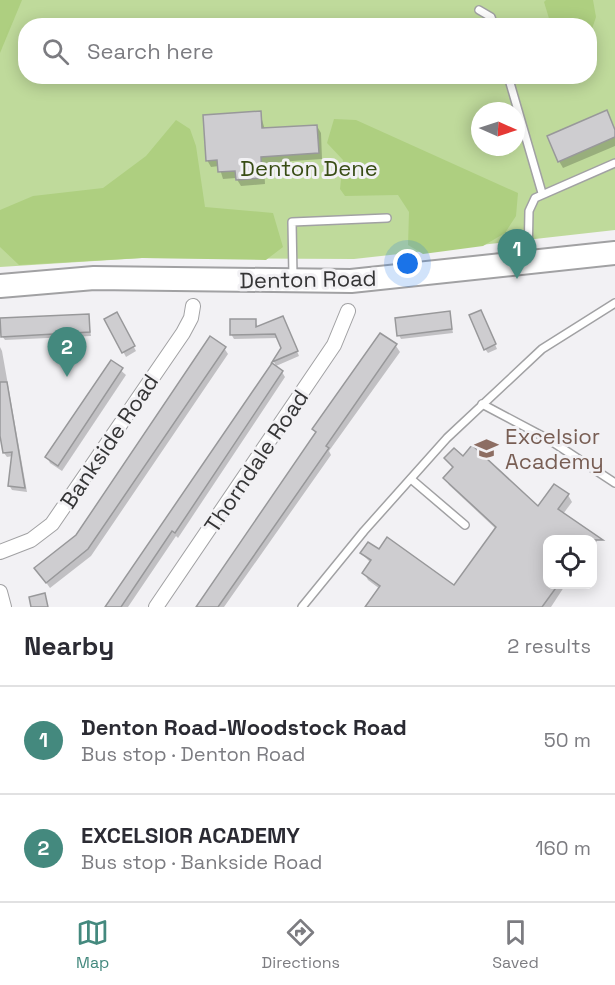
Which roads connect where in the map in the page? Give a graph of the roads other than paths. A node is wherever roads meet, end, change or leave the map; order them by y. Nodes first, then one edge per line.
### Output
1 (479, 10) dead end
2 (491, 18) edge
3 (510, 84) edge
4 (615, 164) edge
5 (542, 193) junction
6 (387, 218) dead end
7 (615, 253) edge
8 (528, 262) junction
9 (293, 280) junction
10 (0, 286) edge
11 (615, 303) edge
12 (193, 306) dead end
13 (348, 311) dead end
14 (482, 404) junction
15 (411, 478) junction
16 (615, 483) edge
17 (465, 525) dead end
18 (0, 552) edge
19 (0, 592) edge
20 (4, 607) edge
21 (156, 607) edge
22 (302, 607) edge

1 - 2 lane
3 - 5 lane
4 - 5 lane
5 - 8 lane
6 - 9 lane
7 - 8 main road, Denton Road
8 - 9 main road, Denton Road
9 - 10 main road, Denton Road
11 - 14 lane
12 - 18 street, Bankside Road
13 - 21 street, Thorndale Road
14 - 15 lane
14 - 16 lane
15 - 17 lane
15 - 22 lane
19 - 20 street

